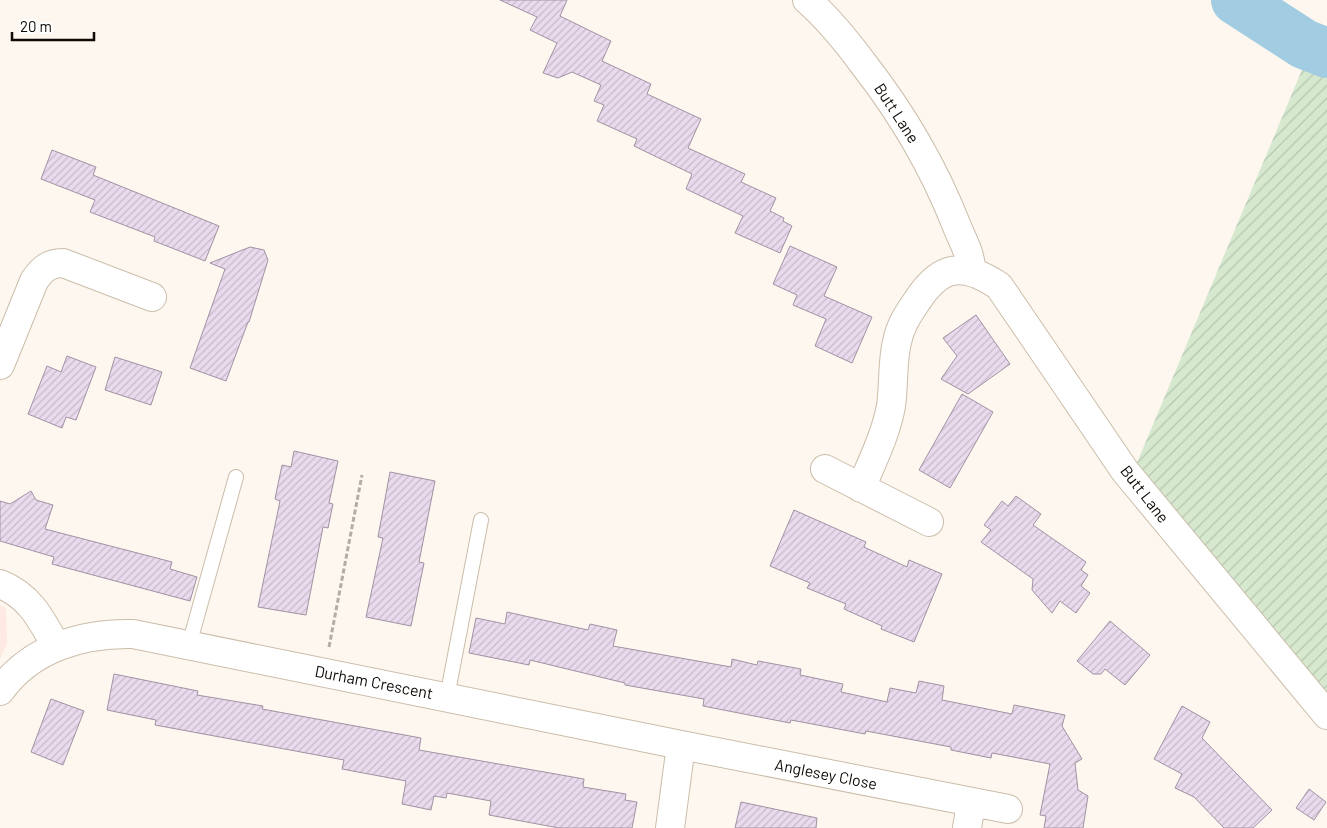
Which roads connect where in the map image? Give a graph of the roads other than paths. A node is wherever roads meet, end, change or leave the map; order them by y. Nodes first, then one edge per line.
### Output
1 (807, 0) edge
2 (971, 270) junction
3 (152, 298) dead end
4 (0, 365) edge
5 (825, 469) dead end
6 (236, 478) dead end
7 (860, 488) junction
8 (481, 520) dead end
9 (929, 522) dead end
10 (0, 584) edge
11 (190, 645) junction
12 (56, 646) junction
13 (0, 691) edge
14 (447, 697) junction
15 (1327, 715) edge
16 (681, 745) junction
17 (1008, 810) dead end
18 (969, 815) edge
19 (670, 828) edge

1 - 2 street, Butt Lane
2 - 7 street
2 - 15 street, Butt Lane
3 - 4 street
5 - 7 street
6 - 11 lane
7 - 9 street
8 - 14 lane
10 - 12 street
11 - 12 street, Durham Crescent
11 - 14 street, Durham Crescent
12 - 13 street, Durham Crescent
14 - 16 street, Durham Crescent
16 - 18 street, Anglesey Close
16 - 19 street
17 - 18 street, Anglesey Close

